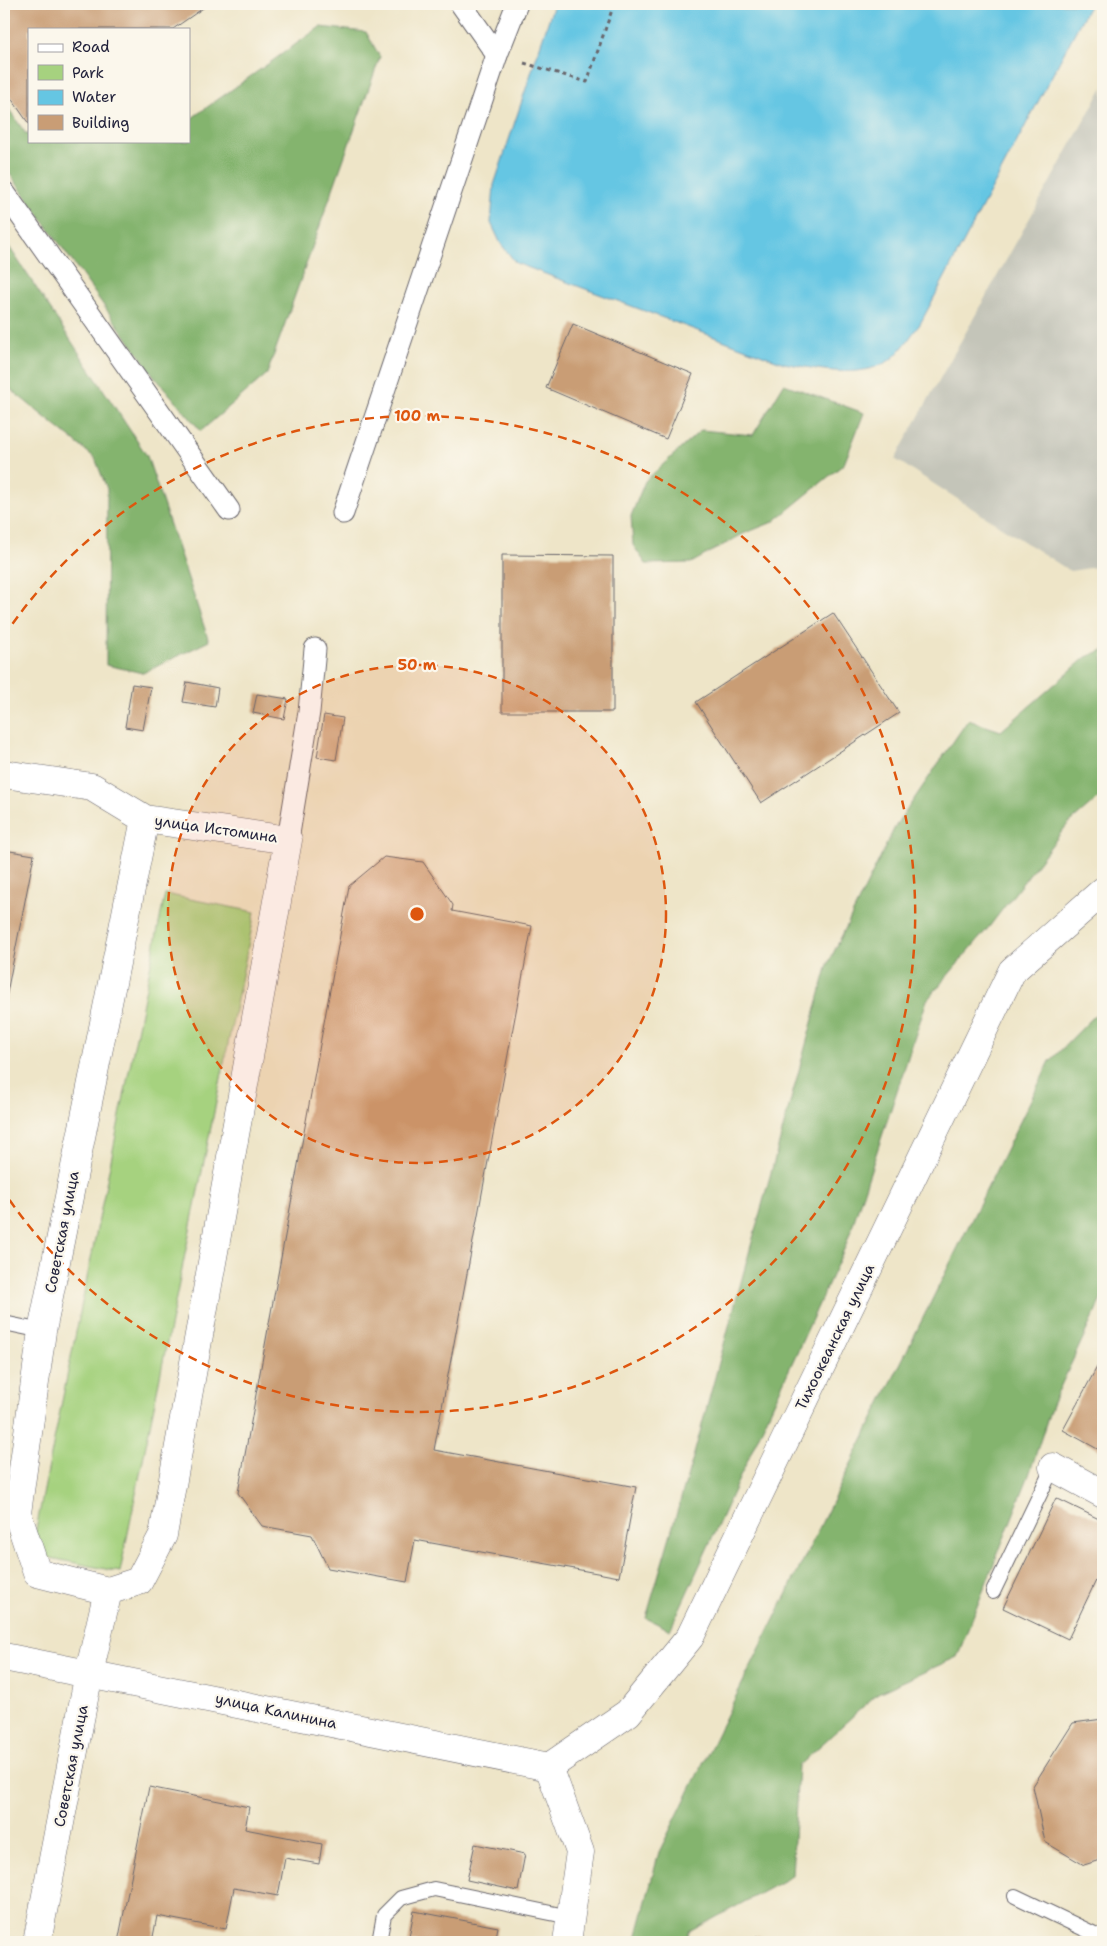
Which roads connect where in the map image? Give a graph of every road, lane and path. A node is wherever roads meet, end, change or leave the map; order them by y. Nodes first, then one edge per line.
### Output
1 (461, 4) edge
2 (517, 4) edge
3 (614, 4) edge
4 (497, 55) junction
5 (4, 192) edge
6 (229, 510) dead end
7 (343, 513) dead end
8 (315, 649) dead end
9 (4, 774) edge
10 (145, 819) junction
11 (288, 840) junction
12 (1103, 891) edge
13 (4, 1323) edge
14 (42, 1331) junction
15 (1054, 1467) joint
16 (1103, 1494) edge
17 (108, 1591) junction
18 (993, 1592) dead end
19 (4, 1657) edge
20 (89, 1673) junction
21 (549, 1767) junction
22 (1015, 1896) dead end
23 (569, 1930) edge
24 (1103, 1938) edge
25 (37, 1942) edge
26 (379, 1942) edge

1 - 4 street
2 - 4 street
3 - 4 path
4 - 7 street
5 - 6 street
8 - 11 street
9 - 10 street, улица Истомина
10 - 11 street, улица Истомина
10 - 14 street, Советская улица
11 - 17 street
12 - 21 street, Тихоокеанская улица
13 - 14 lane
14 - 17 street, Советская улица
15 - 16 street
15 - 18 lane
17 - 20 street, Советская улица
19 - 20 street, улица Калинина
20 - 21 street, улица Калинина
20 - 25 street, Советская улица
21 - 23 street
22 - 24 lane
23 - 26 lane

